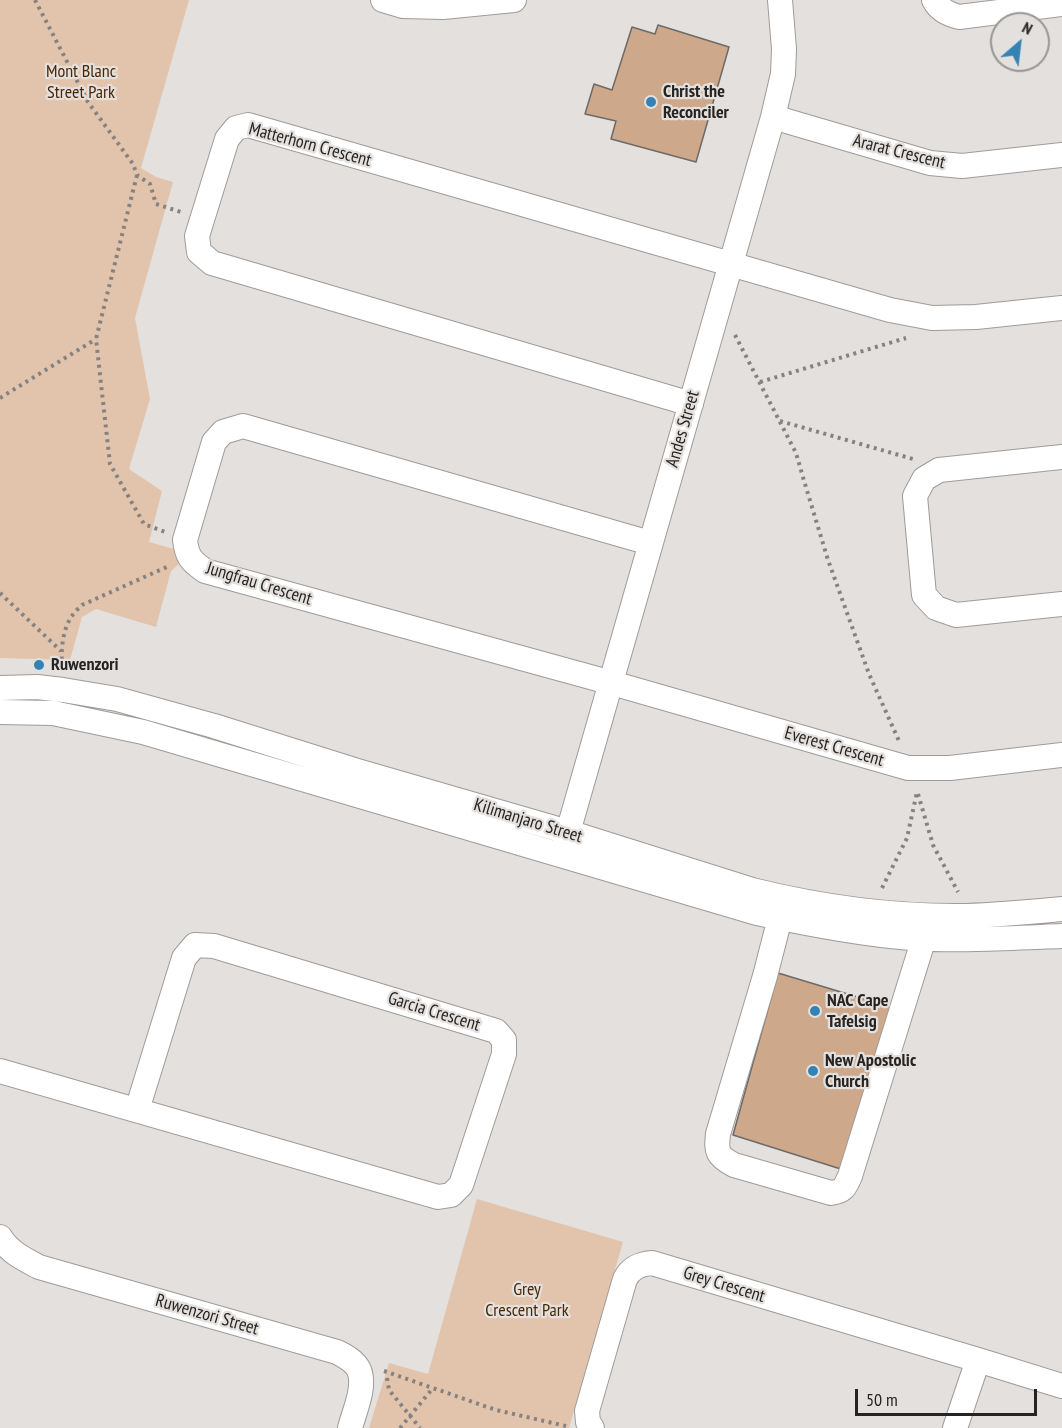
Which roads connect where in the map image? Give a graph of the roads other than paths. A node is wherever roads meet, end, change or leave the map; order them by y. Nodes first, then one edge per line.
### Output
1 (383, 0) edge
2 (514, 0) edge
3 (780, 0) edge
4 (934, 0) edge
5 (1062, 4) edge
6 (773, 117) junction
7 (1062, 155) edge
8 (730, 265) junction
9 (1062, 308) edge
10 (691, 404) junction
11 (1062, 457) edge
12 (651, 543) junction
13 (1062, 604) edge
14 (612, 683) junction
15 (0, 688) edge
16 (0, 712) edge
17 (1062, 755) edge
18 (565, 843) junction
19 (1062, 909) edge
20 (780, 918) junction
21 (1062, 936) edge
22 (924, 938) junction
23 (0, 1071) edge
24 (138, 1110) junction
25 (0, 1237) edge
26 (978, 1360) junction
27 (1062, 1386) edge
28 (350, 1428) edge
29 (592, 1428) edge
30 (955, 1428) edge

1 - 2 street
3 - 6 street, Andes Street
4 - 5 street
6 - 7 street, Ararat Crescent
6 - 8 street, Andes Street
8 - 9 street
8 - 10 street, Andes Street
8 - 10 street, Matterhorn Crescent
10 - 12 street, Andes Street
11 - 13 street
12 - 14 street, Andes Street
12 - 14 street, Jungfrau Crescent
14 - 17 street, Everest Crescent
14 - 18 street, Andes Street
15 - 18 street, Kilimanjaro Street
16 - 18 street, Kilimanjaro Street
18 - 19 street, Kilimanjaro Street
18 - 20 street, Kilimanjaro Street
20 - 22 street, Kilimanjaro Street
20 - 22 street
21 - 22 street, Kilimanjaro Street
23 - 24 street, Garcia Crescent
24 - 24 street, Garcia Crescent
25 - 28 street, Ruwenzori Street
26 - 27 street, Grey Crescent
26 - 29 street, Grey Crescent
26 - 30 street

